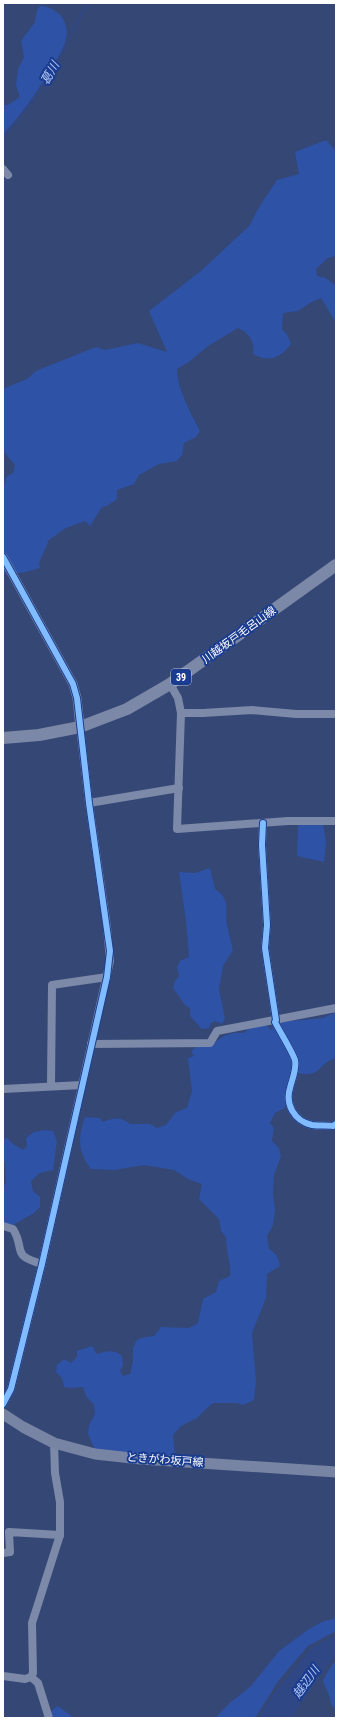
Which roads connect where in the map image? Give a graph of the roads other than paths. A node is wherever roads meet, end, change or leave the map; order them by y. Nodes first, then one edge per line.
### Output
1 (3, 557) edge
2 (336, 565) edge
3 (170, 684) junction
4 (181, 712) junction
5 (336, 714) edge
6 (80, 727) junction
7 (3, 738) edge
8 (179, 788) junction
9 (88, 803) junction
10 (336, 821) edge
11 (263, 823) junction
12 (107, 977) junction
13 (336, 1008) edge
14 (276, 1020) junction
15 (92, 1044) junction
16 (82, 1085) junction
17 (51, 1086) junction
18 (3, 1089) edge
19 (336, 1124) edge
20 (3, 1226) edge
21 (42, 1264) junction
22 (3, 1404) edge
23 (3, 1414) edge
24 (54, 1443) junction
25 (336, 1472) edge
26 (60, 1535) junction
27 (3, 1553) edge
28 (3, 1676) edge
29 (31, 1677) junction
30 (49, 1718) edge

1 - 6 street
2 - 3 main road, 川越坂戸毛呂山線 / 39
3 - 4 street
3 - 6 main road, 川越坂戸毛呂山線 / 39
4 - 5 street
4 - 8 street
6 - 7 main road, 川越坂戸毛呂山線 / 39
6 - 9 street
8 - 9 street
8 - 11 street
9 - 12 street
10 - 11 street
11 - 14 street
12 - 15 street
12 - 17 street
13 - 14 street
14 - 15 street
14 - 19 street
15 - 16 street
16 - 17 street
16 - 21 street
17 - 18 street
20 - 21 street
21 - 22 street
23 - 24 main road, ときがわ坂戸線
24 - 25 main road, ときがわ坂戸線
24 - 26 street
26 - 27 street
26 - 29 street
28 - 29 street
29 - 30 street

